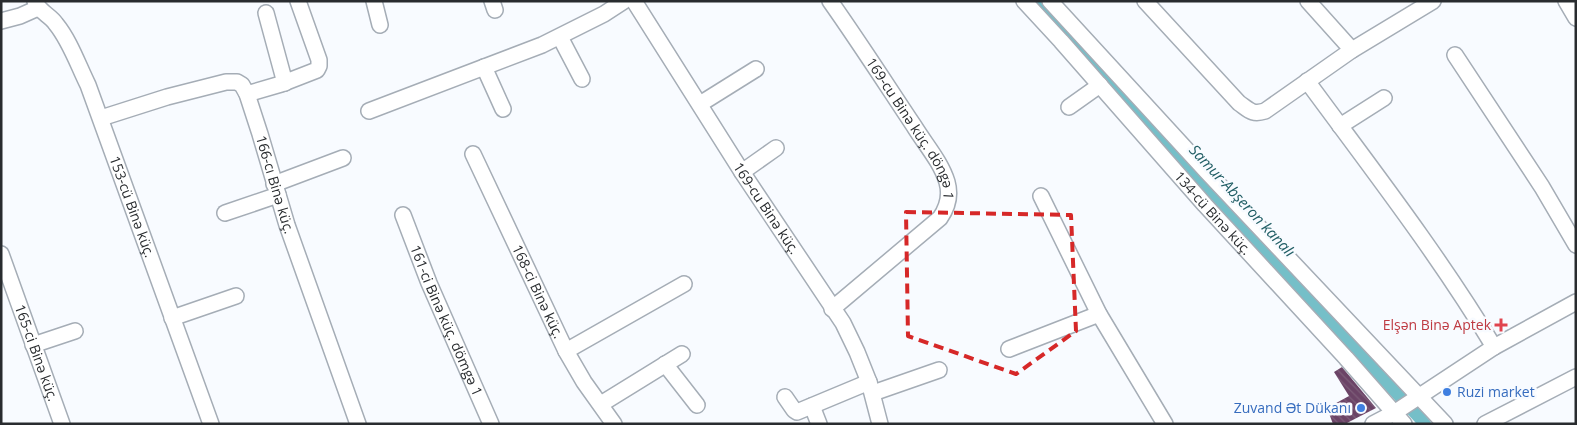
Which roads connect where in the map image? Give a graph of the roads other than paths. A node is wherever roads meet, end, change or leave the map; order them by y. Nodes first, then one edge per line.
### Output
1 (298, 1) edge
2 (374, 1) edge
3 (624, 1) edge
4 (634, 1) edge
5 (830, 1) edge
6 (1024, 1) edge
7 (1050, 1) edge
8 (1145, 1) edge
9 (1308, 1) edge
10 (1434, 1) edge
11 (1566, 1) edge
12 (36, 5) edge
13 (266, 13) dead end
14 (1576, 18) edge
15 (1, 21) edge
16 (380, 25) dead end
17 (560, 37) junction
18 (1352, 50) junction
19 (1455, 55) dead end
20 (484, 67) junction
21 (756, 69) dead end
22 (582, 78) dead end
23 (1307, 81) junction
24 (285, 83) junction
25 (1100, 85) junction
26 (247, 94) junction
27 (1384, 98) dead end
28 (700, 104) junction
29 (1068, 107) dead end
30 (503, 109) dead end
31 (369, 111) dead end
32 (101, 118) junction
33 (1340, 126) junction
34 (776, 148) dead end
35 (473, 154) dead end
36 (343, 158) dead end
37 (742, 172) junction
38 (276, 189) junction
39 (1041, 196) dead end
40 (225, 214) dead end
41 (402, 215) dead end
42 (1576, 245) edge
43 (1, 254) edge
44 (684, 284) dead end
45 (236, 296) dead end
46 (1576, 302) edge
47 (832, 309) junction
48 (1099, 314) junction
49 (172, 318) junction
50 (76, 331) dead end
51 (33, 344) junction
52 (1494, 347) junction
53 (1008, 349) dead end
54 (566, 351) junction
55 (682, 354) dead end
56 (665, 364) junction
57 (939, 370) dead end
58 (1576, 377) edge
59 (871, 388) junction
60 (1418, 397) junction
61 (785, 398) dead end
62 (601, 404) junction
63 (697, 405) dead end
64 (812, 406) junction
65 (1399, 418) edge
66 (62, 424) edge
67 (211, 424) edge
68 (358, 424) edge
69 (491, 424) edge
70 (614, 424) edge
71 (819, 424) edge
72 (880, 424) edge
73 (1165, 424) edge
74 (1373, 424) edge
75 (1445, 424) edge
76 (1485, 424) edge

1 - 24 street
2 - 16 street
3 - 17 street
4 - 28 street, 169-cu Binə küç.
5 - 47 street, 169-cu Binə küç. döngə 1
6 - 25 street, 134-cü Binə küç.
7 - 60 street
8 - 23 street
9 - 18 street
10 - 18 street
11 - 14 street
12 - 15 street
12 - 32 street, 153-cü Binə küç.
13 - 24 street
17 - 20 street
17 - 22 street
18 - 23 street
19 - 42 street
20 - 30 street
20 - 31 street
21 - 28 street
23 - 33 street
24 - 26 street
25 - 29 street
25 - 65 street, 134-cü Binə küç.
26 - 32 street
26 - 38 street, 166-cı Binə küç.
27 - 33 street
28 - 37 street, 169-cu Binə küç.
32 - 49 street, 153-cü Binə küç.
33 - 52 street
34 - 37 street
35 - 54 street, 168-ci Binə küç.
36 - 38 street
37 - 47 street, 169-cu Binə küç.
38 - 40 street
38 - 68 street, 166-cı Binə küç.
39 - 48 street
41 - 69 street, 161-ci Binə küç. dömgə 1
43 - 51 street, 165-ci Binə küç.
44 - 54 street
45 - 49 street
46 - 52 street
47 - 59 street, 169-cu Binə küç.
48 - 53 street
48 - 73 street
49 - 67 street, 153-cü Binə küç.
50 - 51 street
51 - 66 street, 165-ci Binə küç.
52 - 60 street
54 - 62 street, 168-ci Binə küç.
55 - 56 street
56 - 62 street
56 - 63 street
57 - 59 street
58 - 76 street
59 - 64 street
59 - 72 street, 169-cu Binə küç.
60 - 65 street
60 - 75 street
61 - 64 street
62 - 70 street, 168-ci Binə küç.
64 - 71 street
65 - 74 street

